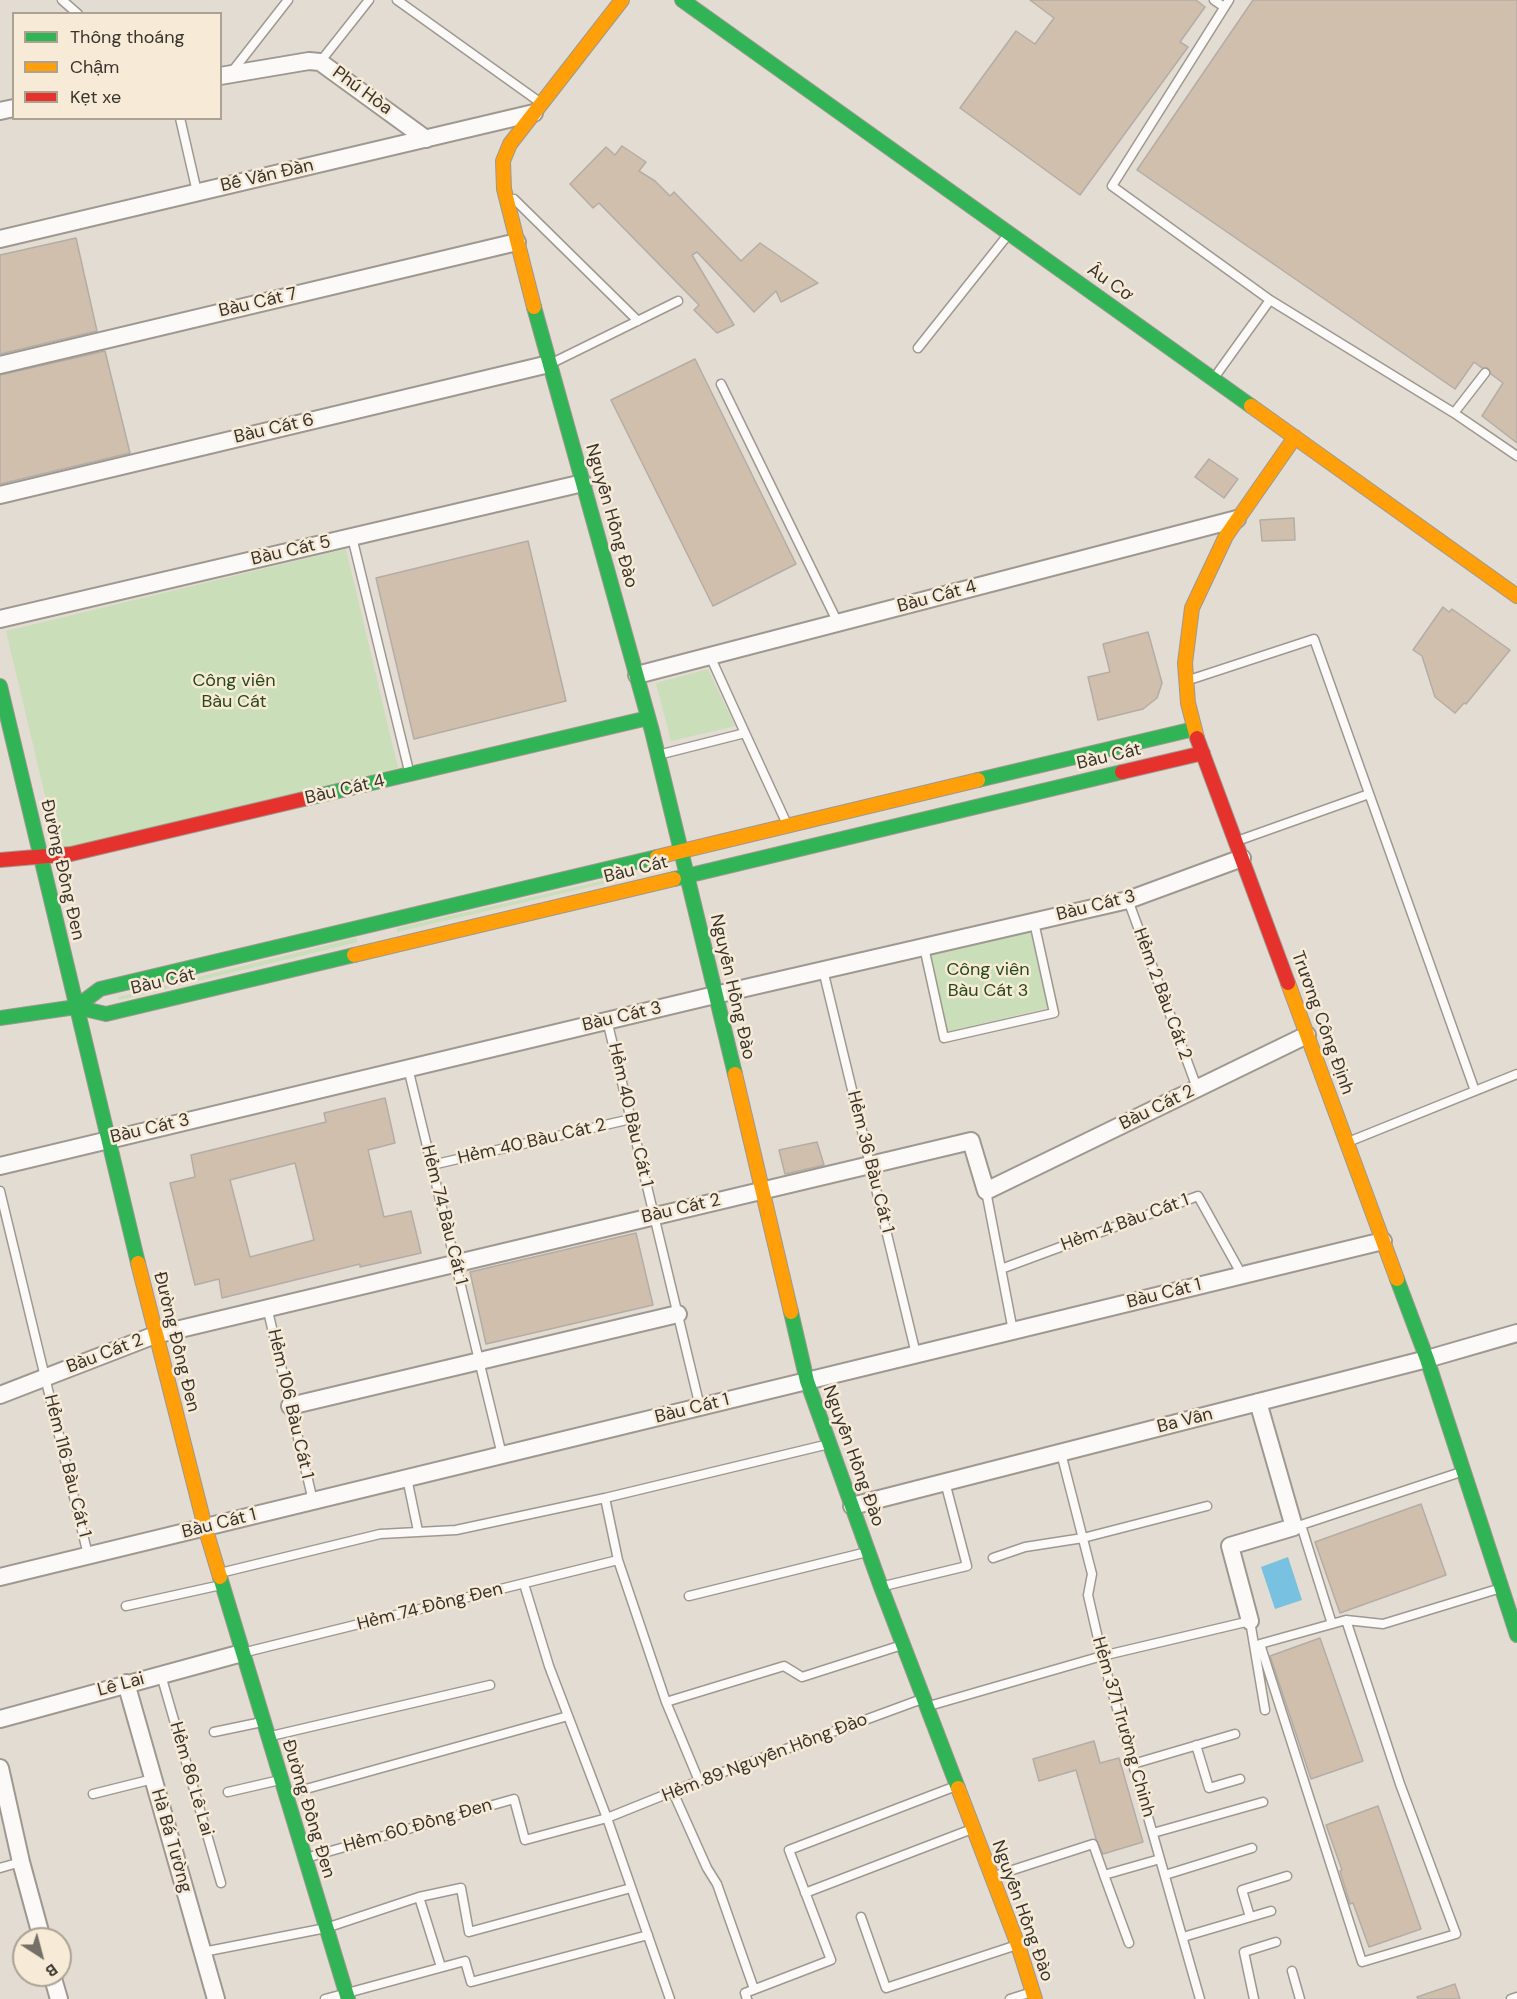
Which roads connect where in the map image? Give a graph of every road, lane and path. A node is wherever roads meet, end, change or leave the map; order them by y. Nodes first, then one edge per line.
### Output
1 (62, 0) edge
2 (288, 0) edge
3 (369, 0) edge
4 (397, 0) edge
5 (622, 0) edge
6 (1214, 0) edge
7 (690, 2) edge
8 (1227, 4) edge
9 (76, 12) edge
10 (320, 62) junction
11 (225, 75) edge
12 (537, 108) junction
13 (180, 120) edge
14 (426, 139) junction
15 (504, 189) junction
16 (197, 192) junction
17 (1009, 233) junction
18 (0, 238) edge
19 (517, 242) junction
20 (1270, 300) junction
21 (678, 301) dead end
22 (638, 321) junction
23 (918, 348) dead end
24 (0, 364) edge
25 (549, 364) junction
26 (1485, 373) dead end
27 (1214, 378) junction
28 (722, 384) dead end
29 (1454, 413) junction
30 (1295, 437) junction
31 (1517, 456) edge
32 (583, 483) junction
33 (0, 495) edge
34 (1237, 519) junction
35 (352, 537) junction
36 (1517, 596) edge
37 (0, 619) edge
38 (838, 623) junction
39 (710, 656) junction
40 (637, 675) junction
41 (1186, 681) junction
42 (0, 686) edge
43 (648, 718) junction
44 (1194, 729) junction
45 (745, 733) junction
46 (1203, 753) junction
47 (658, 755) junction
48 (410, 774) junction
49 (937, 790) junction
50 (1369, 794) junction
51 (943, 815) junction
52 (788, 825) junction
53 (1236, 842) junction
54 (682, 850) junction
55 (40, 857) junction
56 (1242, 858) junction
57 (0, 860) edge
58 (688, 876) junction
59 (1128, 900) junction
60 (1034, 922) junction
61 (373, 924) junction
62 (924, 947) junction
63 (379, 949) junction
64 (823, 970) junction
65 (715, 995) junction
66 (76, 1007) junction
67 (0, 1018) edge
68 (607, 1020) junction
69 (1307, 1035) junction
70 (408, 1068) junction
71 (1517, 1074) edge
72 (1197, 1088) junction
73 (1475, 1091) junction
74 (631, 1119) junction
75 (108, 1139) junction
76 (1347, 1143) junction
77 (432, 1165) junction
78 (870, 1165) junction
79 (0, 1166) edge
80 (762, 1190) junction
81 (0, 1191) edge
82 (986, 1191) junction
83 (654, 1215) junction
84 (1383, 1241) junction
85 (456, 1263) junction
86 (1001, 1269) junction
87 (1242, 1275) junction
88 (267, 1307) junction
89 (678, 1314) junction
90 (1012, 1331) junction
91 (1517, 1333) edge
92 (155, 1335) junction
93 (916, 1354) junction
94 (1427, 1359) junction
95 (480, 1362) junction
96 (45, 1377) junction
97 (807, 1381) junction
98 (0, 1395) edge
99 (1258, 1402) junction
100 (290, 1406) junction
101 (700, 1407) junction
102 (829, 1443) junction
103 (1060, 1453) junction
104 (502, 1455) junction
105 (1463, 1471) junction
106 (406, 1478) junction
107 (945, 1482) junction
108 (605, 1498) junction
109 (313, 1501) junction
110 (852, 1506) junction
111 (1207, 1506) dead end
112 (205, 1527) junction
113 (418, 1531) junction
114 (1083, 1538) junction
115 (868, 1552) junction
116 (88, 1556) junction
117 (993, 1558) dead end
118 (618, 1560) junction
119 (0, 1577) edge
120 (220, 1579) junction
121 (524, 1584) junction
122 (880, 1587) junction
123 (1501, 1588) junction
124 (689, 1596) dead end
125 (126, 1606) dead end
126 (1346, 1620) junction
127 (1250, 1621) junction
128 (1332, 1624) junction
129 (1517, 1635) edge
130 (902, 1645) junction
131 (242, 1653) junction
132 (1102, 1656) junction
133 (160, 1674) junction
134 (126, 1683) junction
135 (490, 1685) dead end
136 (666, 1702) junction
137 (924, 1703) junction
138 (1265, 1710) dead end
139 (568, 1716) junction
140 (0, 1719) edge
141 (263, 1722) junction
142 (214, 1732) dead end
143 (1235, 1734) dead end
144 (267, 1737) junction
145 (1196, 1745) junction
146 (1133, 1764) junction
147 (0, 1768) edge
148 (153, 1779) junction
149 (1240, 1779) dead end
150 (280, 1780) junction
151 (699, 1781) junction
152 (956, 1785) junction
153 (228, 1792) dead end
154 (672, 1792) junction
155 (93, 1794) dead end
156 (285, 1795) junction
157 (1263, 1802) dead end
158 (607, 1818) junction
159 (973, 1829) junction
160 (1153, 1833) junction
161 (1252, 1848) dead end
162 (304, 1858) junction
163 (1160, 1858) junction
164 (21, 1862) junction
165 (0, 1868) edge
166 (1104, 1875) junction
167 (1165, 1875) junction
168 (1287, 1876) dead end
169 (991, 1877) junction
170 (221, 1883) dead end
171 (631, 1888) junction
172 (805, 1893) junction
173 (419, 1898) junction
174 (1270, 1911) dead end
175 (861, 1917) dead end
176 (1250, 1917) junction
177 (39, 1927) edge
178 (326, 1928) junction
179 (648, 1935) junction
180 (1183, 1937) junction
181 (1276, 1941) dead end
182 (1129, 1943) dead end
183 (1018, 1945) junction
184 (203, 1952) junction
185 (441, 1967) junction
186 (1292, 1971) dead end
187 (754, 1989) junction
188 (347, 1996) edge
189 (1034, 1996) edge
190 (1517, 1997) edge
191 (216, 1999) edge
192 (324, 1999) edge
193 (669, 1999) edge
194 (747, 1999) edge
195 (1010, 1999) edge
196 (1200, 1999) edge
197 (1254, 1999) edge
198 (1300, 1999) edge
199 (1511, 1999) edge

1 - 9 lane
2 - 11 lane
3 - 10 lane
4 - 12 lane
5 - 12 street, Nguyễn Hồng Đào
6 - 8 lane
7 - 17 street, Âu Cơ
8 - 20 lane
10 - 11 street, Phú Hòa
10 - 14 street, Phú Hòa
12 - 14 street, Bế Văn Đàn
12 - 15 street, Nguyễn Hồng Đào
13 - 16 lane
14 - 16 street, Bế Văn Đàn
15 - 19 street, Nguyễn Hồng Đào
15 - 22 lane
16 - 18 street, Bế Văn Đàn
17 - 23 lane
17 - 27 street, Âu Cơ
19 - 24 street, Bàu Cát 7
19 - 25 street, Nguyễn Hồng Đào
20 - 27 lane
20 - 29 lane
21 - 22 lane
22 - 25 lane
25 - 32 street, Nguyễn Hồng Đào
25 - 33 street, Bàu Cát 6
26 - 29 lane
27 - 30 street, Âu Cơ
28 - 38 lane
29 - 31 lane
30 - 34 street, Trương Công Định
30 - 36 street, Âu Cơ
32 - 35 street, Bàu Cát 5
32 - 40 street, Nguyễn Hồng Đào
34 - 38 street, Bàu Cát 4
34 - 41 street, Trương Công Định
35 - 37 street, Bàu Cát 5
35 - 48 lane
38 - 39 street, Bàu Cát 4
39 - 40 street, Bàu Cát 4
39 - 45 lane
40 - 43 street, Nguyễn Hồng Đào
41 - 44 street, Trương Công Định
41 - 50 lane
42 - 55 street, Đường Đồng Đen
43 - 47 street, Nguyễn Hồng Đào
43 - 48 street, Bàu Cát 4
44 - 46 street, Trương Công Định
44 - 49 street, Bàu Cát
45 - 47 lane
45 - 52 lane
46 - 51 street, Bàu Cát
46 - 53 street, Trương Công Định
47 - 54 street, Nguyễn Hồng Đào
48 - 55 street, Bàu Cát 4
49 - 51 street
49 - 52 street, Bàu Cát
50 - 53 lane
50 - 73 lane
51 - 58 street, Bàu Cát
52 - 54 street, Bàu Cát
53 - 56 street, Trương Công Định
54 - 58 street, Nguyễn Hồng Đào
54 - 61 street, Bàu Cát
55 - 57 street, Bàu Cát 4
55 - 66 street, Đường Đồng Đen
56 - 59 street, Bàu Cát 3
56 - 69 street, Trương Công Định
58 - 63 street, Bàu Cát
58 - 65 street, Nguyễn Hồng Đào
59 - 60 street, Bàu Cát 3
59 - 72 lane, Hẻm 2 Bàu Cát 2
60 - 62 street, Bàu Cát 3
60 - 62 lane
61 - 63 street
61 - 66 street, Bàu Cát
62 - 64 street, Bàu Cát 3
63 - 66 street, Bàu Cát
64 - 65 street, Bàu Cát 3
64 - 78 lane, Hẻm 36 Bàu Cát 1
65 - 68 street, Bàu Cát 3
65 - 80 street, Nguyễn Hồng Đào
66 - 67 street, Bàu Cát
66 - 75 street, Đường Đồng Đen
68 - 70 street, Bàu Cát 3
68 - 74 lane, Hẻm 40 Bàu Cát 1
69 - 72 street, Bàu Cát 2
69 - 76 street, Trương Công Định
70 - 75 street, Bàu Cát 3
70 - 77 lane, Hẻm 74 Bàu Cát 1
71 - 73 lane
72 - 82 street, Bàu Cát 2
73 - 76 lane
74 - 77 lane, Hẻm 40 Bàu Cát 2
74 - 83 lane, Hẻm 40 Bàu Cát 1
75 - 79 street, Bàu Cát 3
75 - 92 street, Đường Đồng Đen
76 - 84 street, Trương Công Định
77 - 85 lane, Hẻm 74 Bàu Cát 1
78 - 80 street, Bàu Cát 2
78 - 82 street, Bàu Cát 2
78 - 93 lane, Hẻm 36 Bàu Cát 1
80 - 83 street, Bàu Cát 2
80 - 97 street, Nguyễn Hồng Đào
81 - 96 lane, Hẻm 116 Bàu Cát 1
82 - 86 lane
83 - 85 street, Bàu Cát 2
83 - 89 lane, Hẻm 40 Bàu Cát 1
84 - 87 street, Bàu Cát 1
84 - 94 street, Trương Công Định
85 - 88 street, Bàu Cát 2
85 - 95 lane, Hẻm 74 Bàu Cát 1
86 - 87 lane, Hẻm 4 Bàu Cát 1
86 - 90 lane
87 - 90 street, Bàu Cát 1
88 - 92 street, Bàu Cát 2
88 - 100 lane, Hẻm 106 Bàu Cát 1
89 - 95 street
89 - 101 lane, Hẻm 40 Bàu Cát 1
90 - 93 street, Bàu Cát 1
91 - 94 street, Ba Vân
92 - 96 street, Bàu Cát 2
92 - 112 street, Đường Đồng Đen
93 - 97 street, Bàu Cát 1
94 - 99 street, Ba Vân
94 - 105 street, Trương Công Định
95 - 100 street
95 - 104 lane, Hẻm 74 Bàu Cát 1
96 - 98 street, Bàu Cát 2
96 - 116 lane, Hẻm 116 Bàu Cát 1
97 - 101 street, Bàu Cát 1
97 - 102 street, Nguyễn Hồng Đào
99 - 103 street, Ba Vân
99 - 127 street
100 - 109 lane, Hẻm 106 Bàu Cát 1
101 - 104 street, Bàu Cát 1
102 - 108 lane
102 - 110 street, Nguyễn Hồng Đào
103 - 107 street, Ba Vân
103 - 114 lane, Hẻm 371 Trường Chinh
104 - 106 street, Bàu Cát 1
105 - 123 street, Trương Công Định
105 - 128 lane
106 - 109 street, Bàu Cát 1
106 - 113 lane
107 - 110 street, Ba Vân
107 - 122 lane
108 - 113 lane
108 - 118 lane
109 - 112 street, Bàu Cát 1
110 - 115 street, Nguyễn Hồng Đào
111 - 114 lane
112 - 116 street, Bàu Cát 1
112 - 120 street, Đường Đồng Đen
113 - 120 lane
114 - 117 lane
114 - 132 lane, Hẻm 371 Trường Chinh
115 - 122 street, Nguyễn Hồng Đào
115 - 124 lane
116 - 119 street, Bàu Cát 1
118 - 121 lane, Hẻm 74 Đồng Đen
118 - 136 lane
120 - 125 lane
120 - 131 street, Đường Đồng Đen
121 - 131 lane, Hẻm 74 Đồng Đen
121 - 139 lane
122 - 130 street, Nguyễn Hồng Đào
123 - 126 lane
123 - 129 street, Trương Công Định
126 - 128 lane
126 - 128 lane
127 - 132 lane, Hẻm 89 Nguyễn Hồng Đào
127 - 138 lane
130 - 136 lane
130 - 137 street, Nguyễn Hồng Đào
131 - 133 street, Lê Lai
131 - 141 street, Đường Đồng Đen
132 - 137 lane, Hẻm 89 Nguyễn Hồng Đào
132 - 146 lane, Hẻm 371 Trường Chinh
133 - 134 street, Lê Lai
133 - 170 lane, Hẻm 86 Lê Lai
134 - 140 street, Lê Lai
134 - 148 street, Hà Bá Tường
135 - 144 lane
136 - 151 lane
137 - 151 lane, Hẻm 89 Nguyễn Hồng Đào
137 - 152 street, Nguyễn Hồng Đào
139 - 156 lane
139 - 158 lane
141 - 142 lane
141 - 144 street, Đường Đồng Đen
143 - 145 lane
144 - 150 street, Đường Đồng Đen
145 - 146 lane
145 - 149 lane
146 - 160 lane, Hẻm 371 Trường Chinh
147 - 164 street
148 - 155 lane
148 - 184 street, Hà Bá Tường
150 - 153 lane
150 - 156 street, Đường Đồng Đen
151 - 154 lane, Hẻm 89 Nguyễn Hồng Đào
152 - 159 street, Nguyễn Hồng Đào
152 - 172 lane
154 - 158 lane, Hẻm 89 Nguyễn Hồng Đào
154 - 187 lane
156 - 162 street, Đường Đồng Đen
157 - 160 lane
158 - 162 lane, Hẻm 60 Đồng Đen
158 - 171 lane
159 - 169 street, Nguyễn Hồng Đào
159 - 172 lane
160 - 163 lane, Hẻm 371 Trường Chinh
161 - 167 lane
162 - 178 street, Đường Đồng Đen
163 - 166 lane
163 - 167 lane, Hẻm 371 Trường Chinh
164 - 165 lane
164 - 177 street
166 - 169 lane
166 - 182 lane
167 - 180 lane, Hẻm 371 Trường Chinh
168 - 176 lane
169 - 183 street, Nguyễn Hồng Đào
171 - 173 lane
171 - 179 lane
172 - 187 lane
173 - 178 lane
173 - 185 lane
174 - 176 lane
175 - 183 lane
176 - 180 lane
178 - 184 lane
178 - 188 street, Đường Đồng Đen
179 - 185 lane
179 - 193 lane
180 - 196 lane, Hẻm 371 Trường Chinh
181 - 197 lane
183 - 189 street, Nguyễn Hồng Đào
184 - 191 street, Hà Bá Tường
185 - 188 lane
186 - 198 lane
187 - 194 lane
188 - 192 lane
189 - 195 lane
190 - 199 lane

